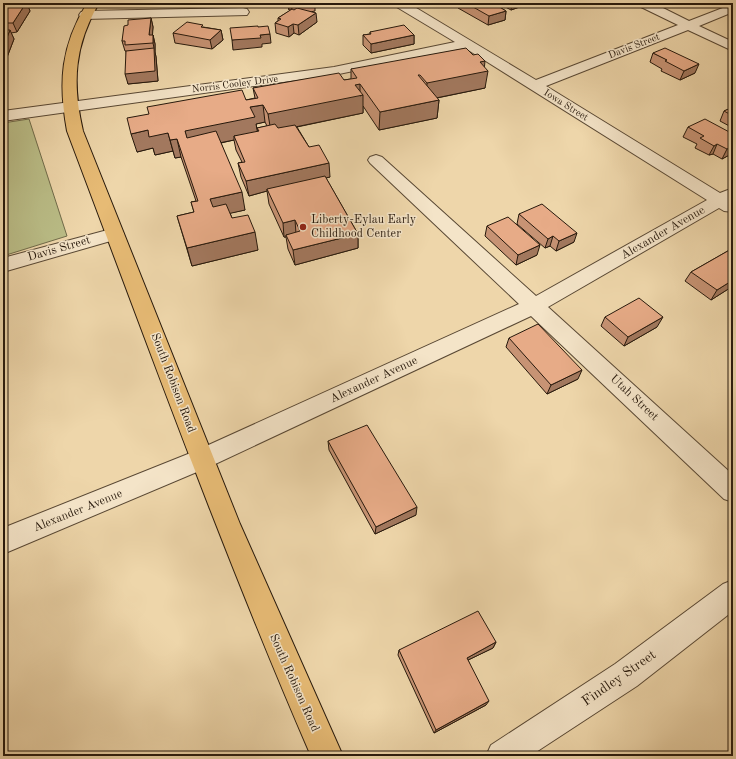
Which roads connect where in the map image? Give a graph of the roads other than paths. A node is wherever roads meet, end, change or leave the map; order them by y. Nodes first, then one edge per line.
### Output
1 (93, 3) edge
2 (401, 3) edge
3 (643, 3) edge
4 (733, 8) edge
5 (243, 12) dead end
6 (85, 15) junction
7 (689, 25) junction
8 (466, 44) junction
9 (733, 46) edge
10 (535, 85) junction
11 (69, 106) junction
12 (3, 116) edge
13 (376, 160) dead end
14 (729, 201) edge
15 (115, 234) junction
16 (3, 265) edge
17 (534, 306) junction
18 (202, 459) junction
19 (733, 491) edge
20 (3, 541) edge
21 (733, 594) edge
22 (327, 756) edge
23 (502, 756) edge

1 - 6 main road, South Robison Road
2 - 8 street, Iowa Street
3 - 7 street
4 - 7 street, Davis Street
5 - 6 street
6 - 11 main road, South Robison Road
7 - 9 street
7 - 10 street, Davis Street
8 - 10 street, Iowa Street
8 - 11 street, Norris Cooley Drive
10 - 14 street, Iowa Street
11 - 12 street, Norris Cooley Drive
11 - 15 main road, South Robison Road
13 - 17 street, Utah Street
14 - 17 street, Alexander Avenue
15 - 16 street, Davis Street
15 - 18 main road, South Robison Road
17 - 18 street, Alexander Avenue
17 - 19 street, Utah Street
18 - 20 street, Alexander Avenue
18 - 22 main road, South Robison Road
21 - 23 street, Findley Street

